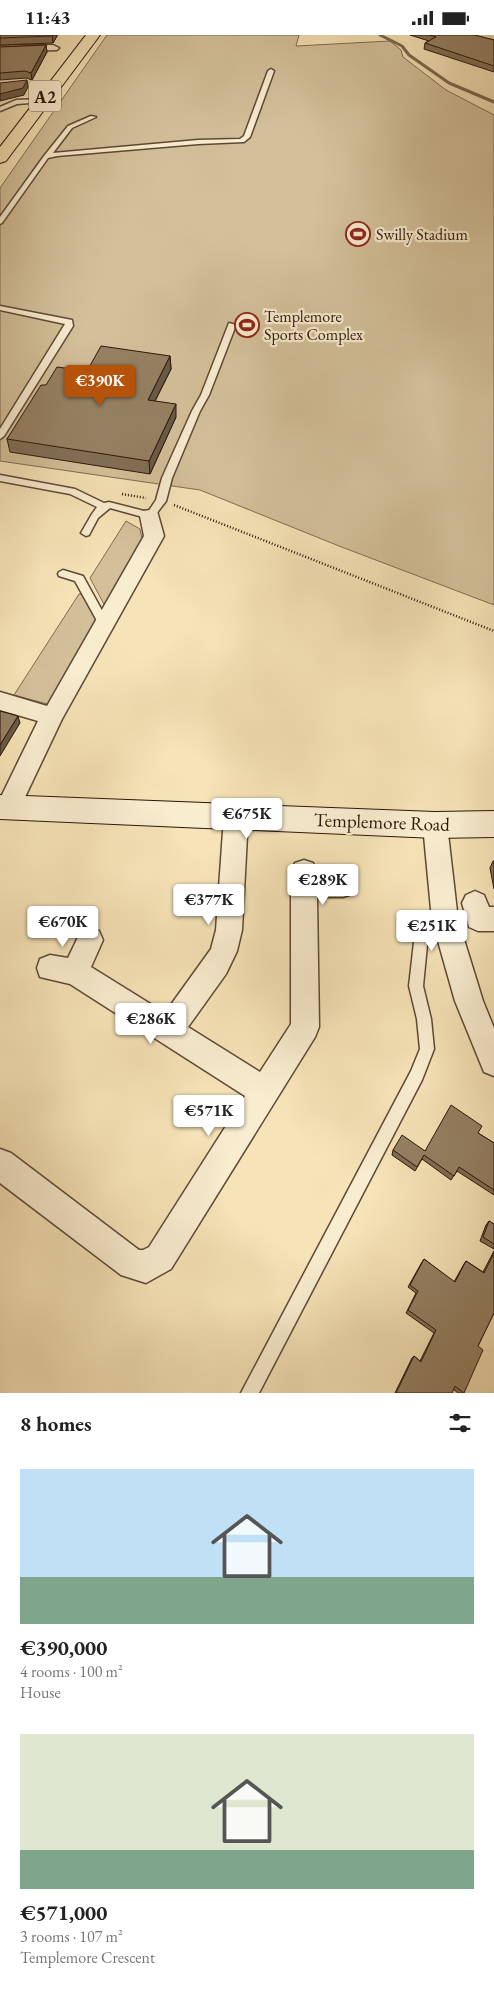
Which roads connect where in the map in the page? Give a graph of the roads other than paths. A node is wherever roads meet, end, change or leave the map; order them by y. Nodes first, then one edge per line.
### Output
1 (93, 35) edge
2 (53, 48) dead end
3 (0, 49) edge
4 (271, 71) dead end
5 (41, 101) junction
6 (0, 109) edge
7 (93, 117) dead end
8 (46, 157) junction
9 (0, 158) edge
10 (0, 222) edge
11 (0, 308) edge
12 (232, 325) dead end
13 (0, 436) edge
14 (0, 478) edge
15 (104, 507) junction
16 (156, 509) junction
17 (86, 533) dead end
18 (64, 574) dead end
19 (105, 625) junction
20 (0, 701) edge
21 (52, 716) junction
22 (4, 807) edge
23 (236, 817) junction
24 (494, 824) edge
25 (435, 825) junction
26 (343, 886) dead end
27 (445, 920) junction
28 (90, 940) dead end
29 (169, 1031) junction
30 (494, 1062) edge
31 (264, 1091) junction
32 (0, 1164) edge
33 (250, 1393) edge

1 - 5 highway, A2
2 - 3 street
4 - 8 lane
5 - 6 lane
5 - 9 highway, A2
7 - 8 lane
8 - 10 lane
11 - 13 lane
12 - 16 lane
14 - 15 lane
15 - 16 lane
15 - 17 lane
16 - 19 street
18 - 19 lane
19 - 21 street
20 - 21 street
21 - 22 street
22 - 23 main road, Templemore Road
23 - 25 main road, Templemore Road
23 - 29 street
24 - 25 main road, Templemore Road
25 - 27 street
26 - 31 street
27 - 30 street
27 - 33 lane
28 - 29 street
29 - 31 street
31 - 32 street

